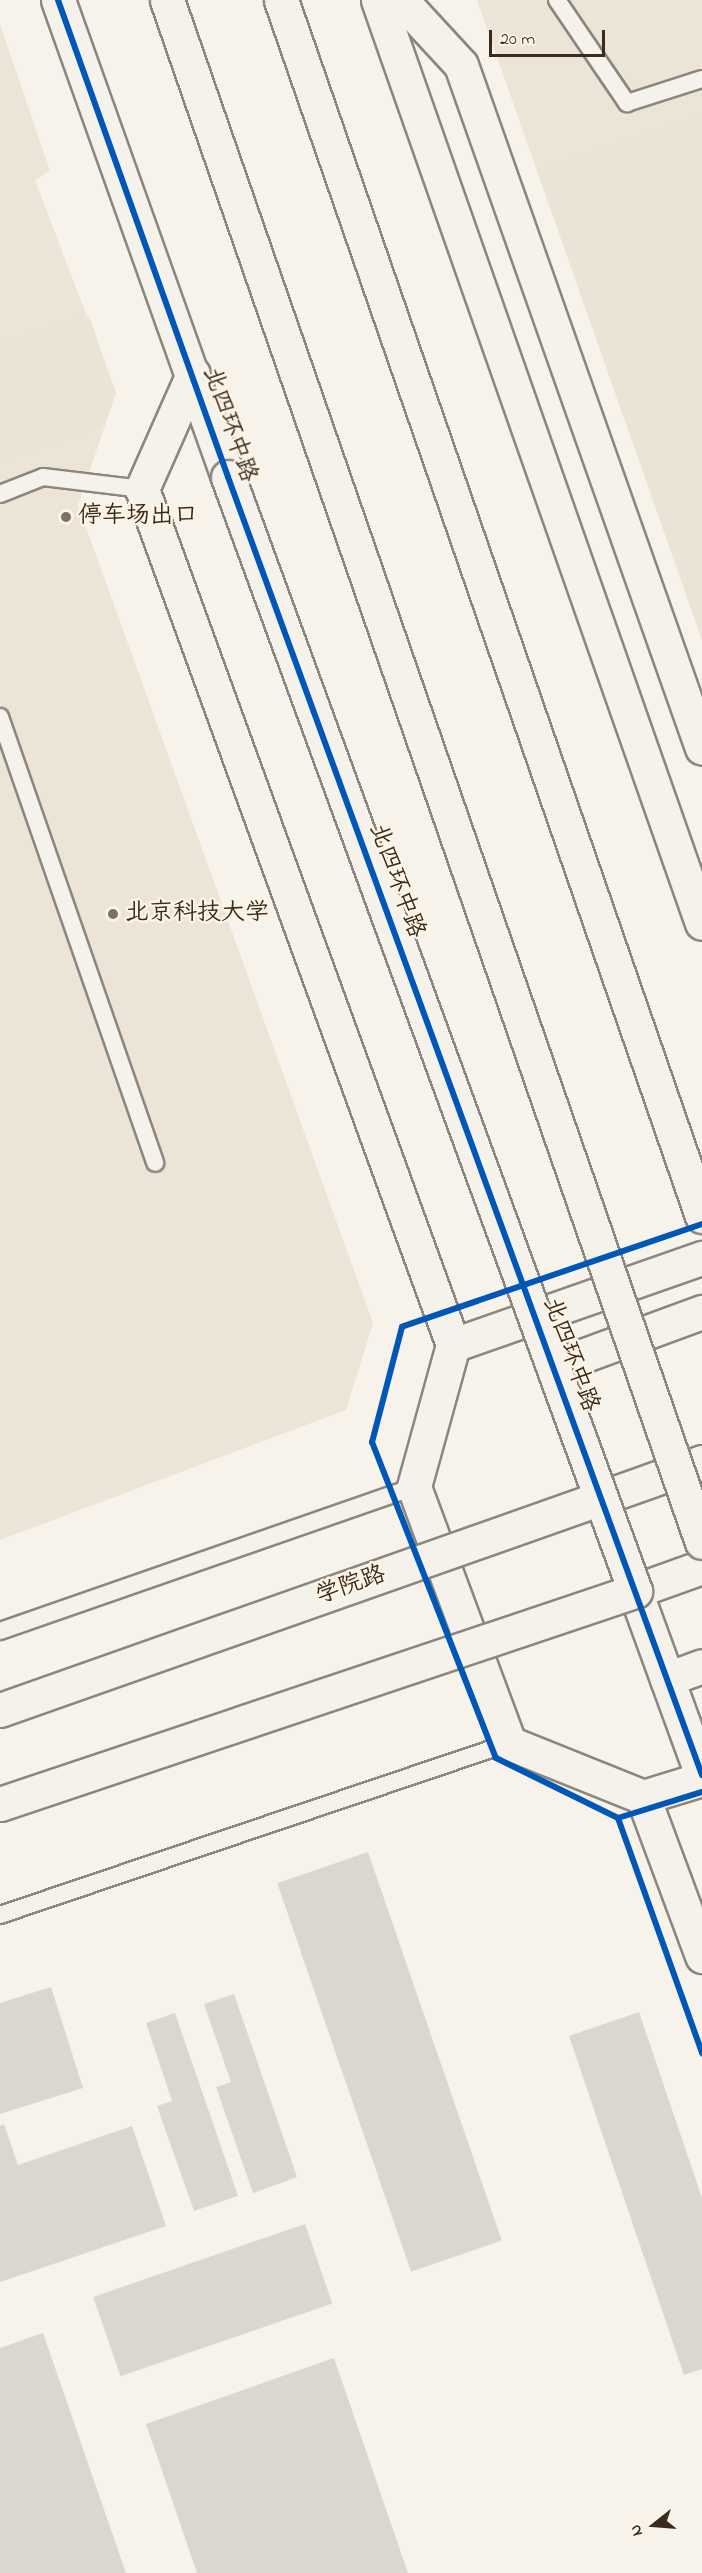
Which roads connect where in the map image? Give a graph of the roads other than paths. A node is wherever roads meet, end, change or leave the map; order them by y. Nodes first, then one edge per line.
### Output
1 (58, 0) edge
2 (167, 0) edge
3 (281, 0) edge
4 (378, 0) edge
5 (401, 0) edge
6 (557, 0) edge
7 (702, 79) edge
8 (193, 374) junction
9 (142, 489) junction
10 (0, 494) edge
11 (0, 717) edge
12 (702, 748) edge
13 (702, 923) edge
14 (155, 1163) dead end
15 (702, 1216) edge
16 (702, 1258) edge
17 (702, 1312) edge
18 (453, 1345) junction
19 (555, 1366) junction
20 (702, 1462) edge
21 (414, 1487) junction
22 (601, 1498) junction
23 (702, 1542) edge
24 (702, 1567) edge
25 (635, 1591) junction
26 (0, 1631) edge
27 (702, 1666) edge
28 (667, 1679) junction
29 (0, 1710) edge
30 (509, 1743) junction
31 (702, 1777) edge
32 (644, 1797) junction
33 (0, 1804) edge
34 (0, 1915) edge
35 (702, 1956) edge

1 - 8 main road, 北四环中路
2 - 23 main road, bridge
3 - 15 main road
4 - 13 main road
5 - 12 main road
6 - 7 lane
8 - 9 main road
8 - 19 main road, 北四环中路, bridge
9 - 10 lane
9 - 18 main road
11 - 14 lane
16 - 18 main road
17 - 19 main road
18 - 21 main road
19 - 22 main road, 北四环中路, bridge
20 - 22 main road, 学院路
21 - 26 lane
21 - 30 main road
22 - 25 main road, 北四环中路, bridge
22 - 29 main road, 学院路, bridge
24 - 25 main road
25 - 28 main road, 北四环中路
25 - 33 main road, bridge
27 - 28 main road
28 - 31 main road, 北四环中路
30 - 32 main road
30 - 34 lane
31 - 32 main road
32 - 35 main road

